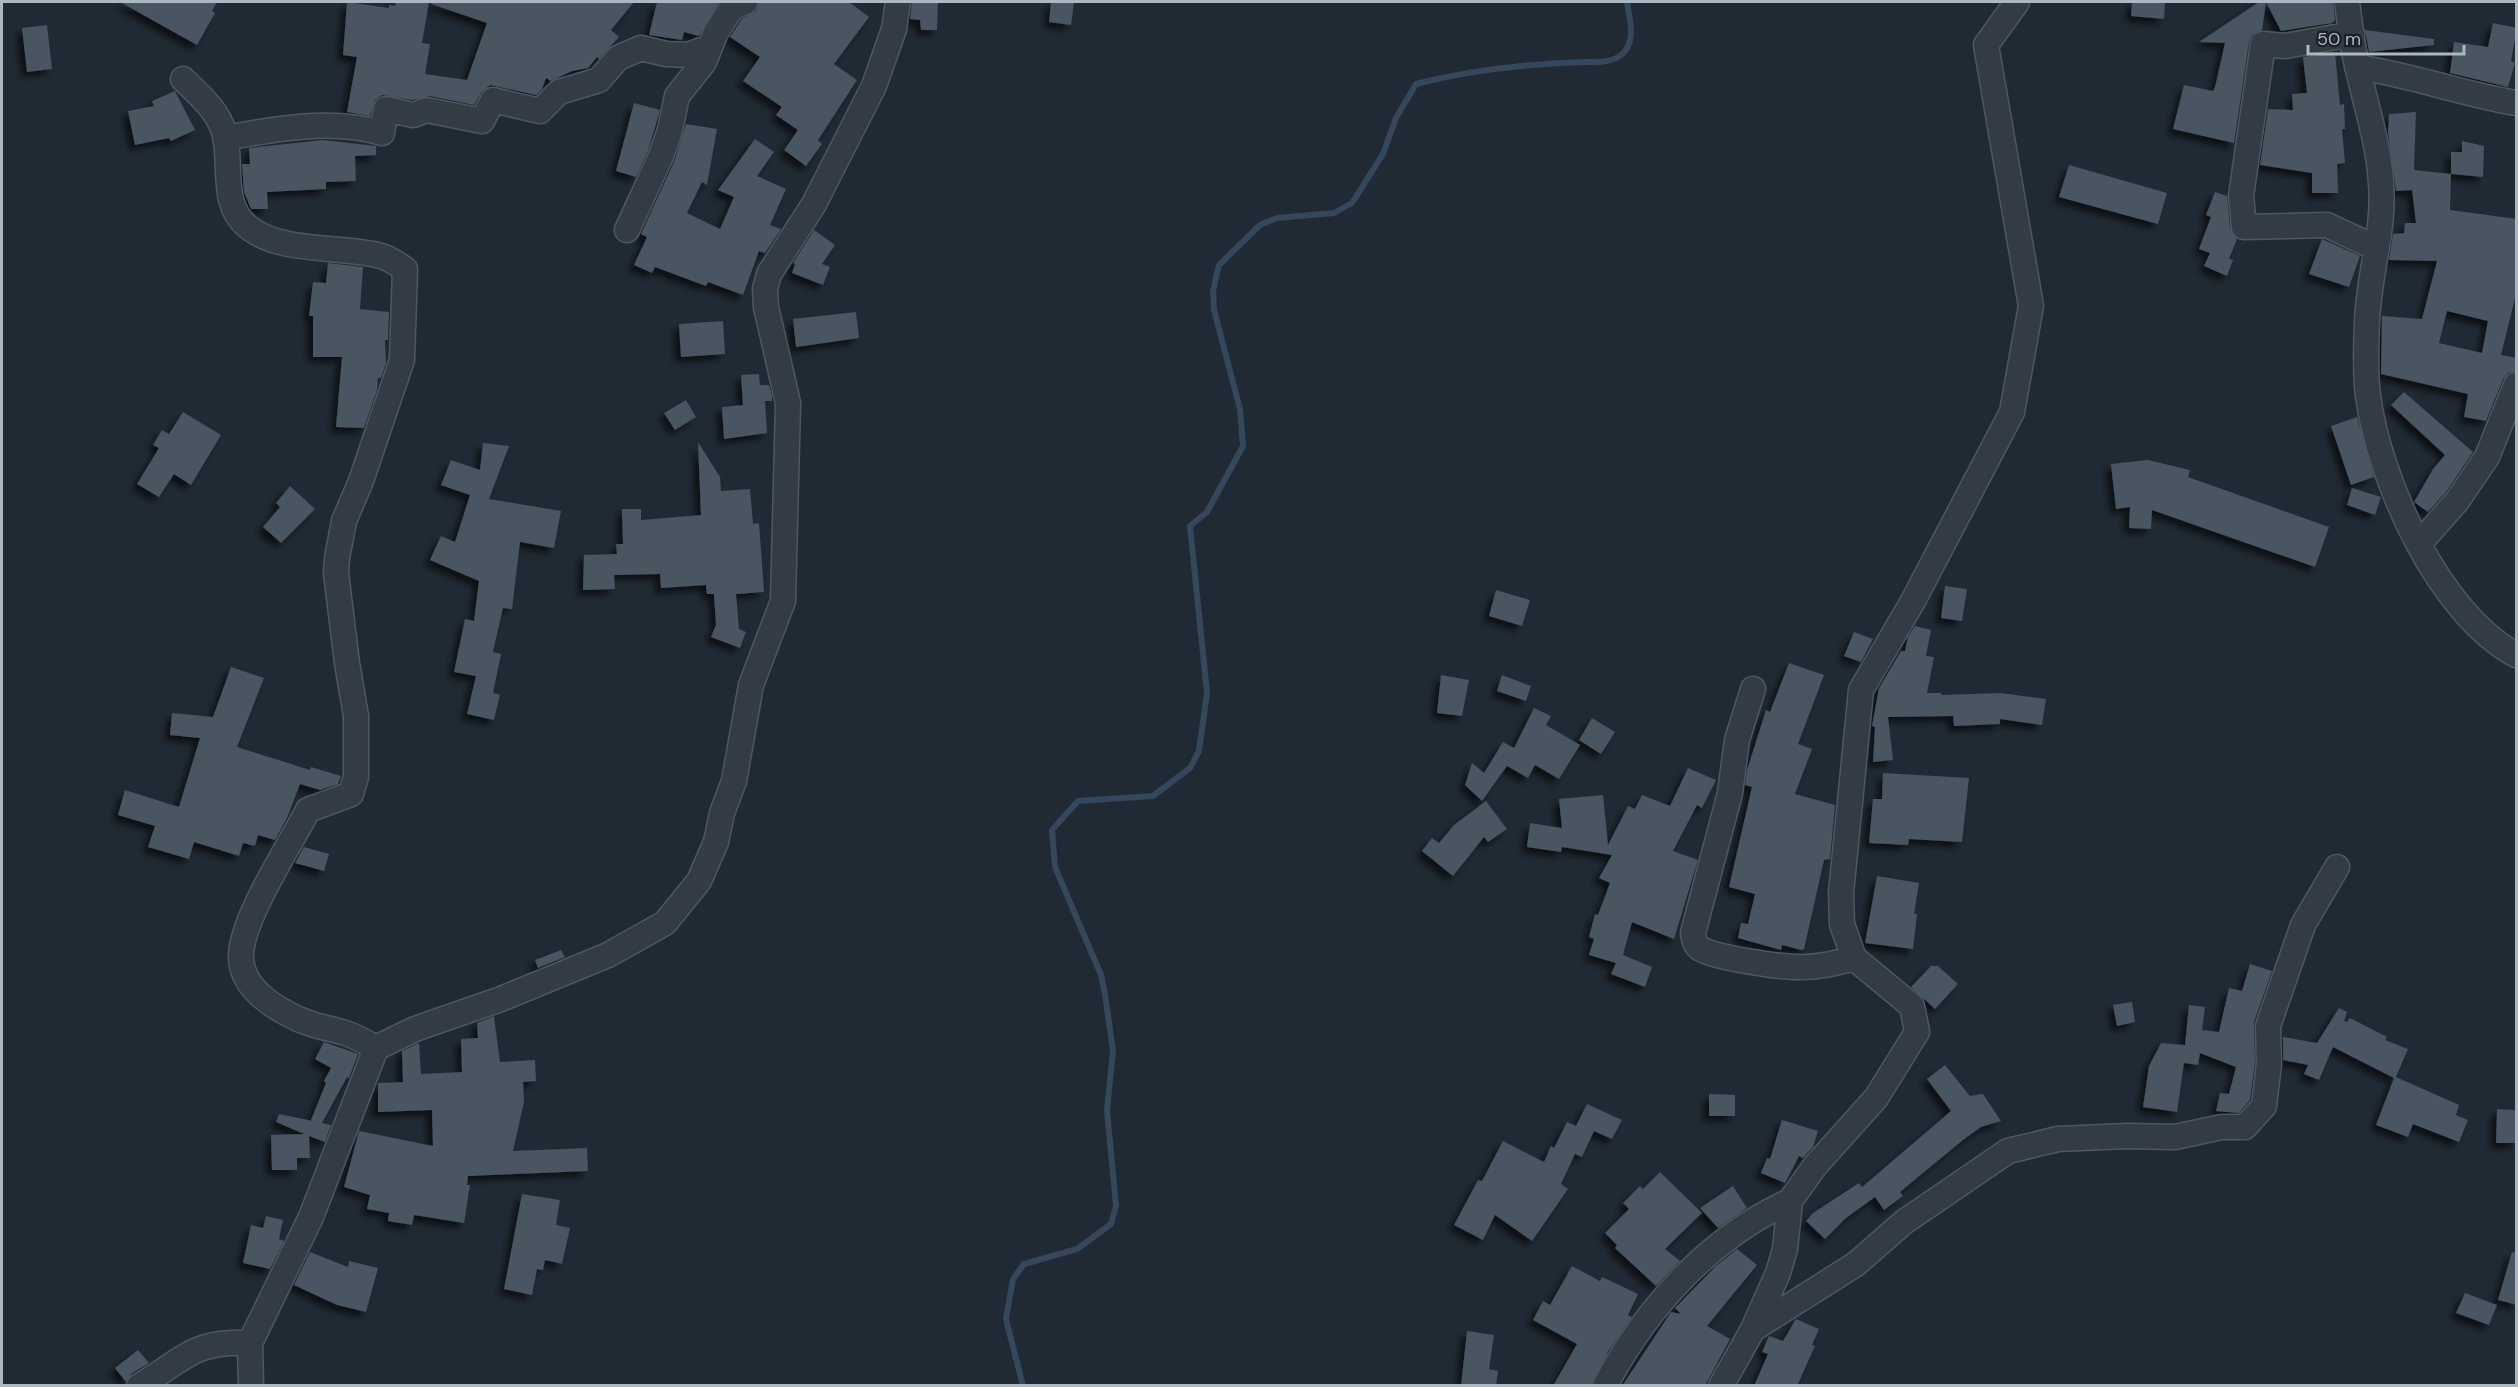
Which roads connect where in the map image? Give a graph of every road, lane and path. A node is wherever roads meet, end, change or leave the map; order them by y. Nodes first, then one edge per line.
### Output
1 (745, 2) edge
2 (898, 2) edge
3 (2018, 2) edge
4 (2347, 2) edge
5 (2352, 34) junction
6 (710, 46) junction
7 (2357, 67) junction
8 (183, 79) dead end
9 (2517, 104) edge
10 (225, 138) junction
11 (627, 230) dead end
12 (2376, 248) junction
13 (2517, 385) edge
14 (2419, 544) junction
15 (2517, 655) edge
16 (1753, 689) dead end
17 (2337, 867) dead end
18 (1854, 958) junction
19 (376, 1048) junction
20 (1790, 1202) junction
21 (1753, 1329) junction
22 (250, 1343) junction
23 (139, 1386) edge
24 (251, 1386) edge
25 (1605, 1386) edge
26 (1721, 1386) edge

1 - 6 street
2 - 19 street
3 - 18 street
4 - 5 street
5 - 7 street
5 - 12 street
6 - 10 street
6 - 11 street
7 - 9 street
7 - 12 street
8 - 10 street
10 - 19 street
12 - 14 street
13 - 14 street
14 - 15 street
16 - 18 street
17 - 21 street
18 - 20 street
19 - 22 street
20 - 21 street
20 - 25 street
21 - 26 street
22 - 23 street
22 - 24 street

